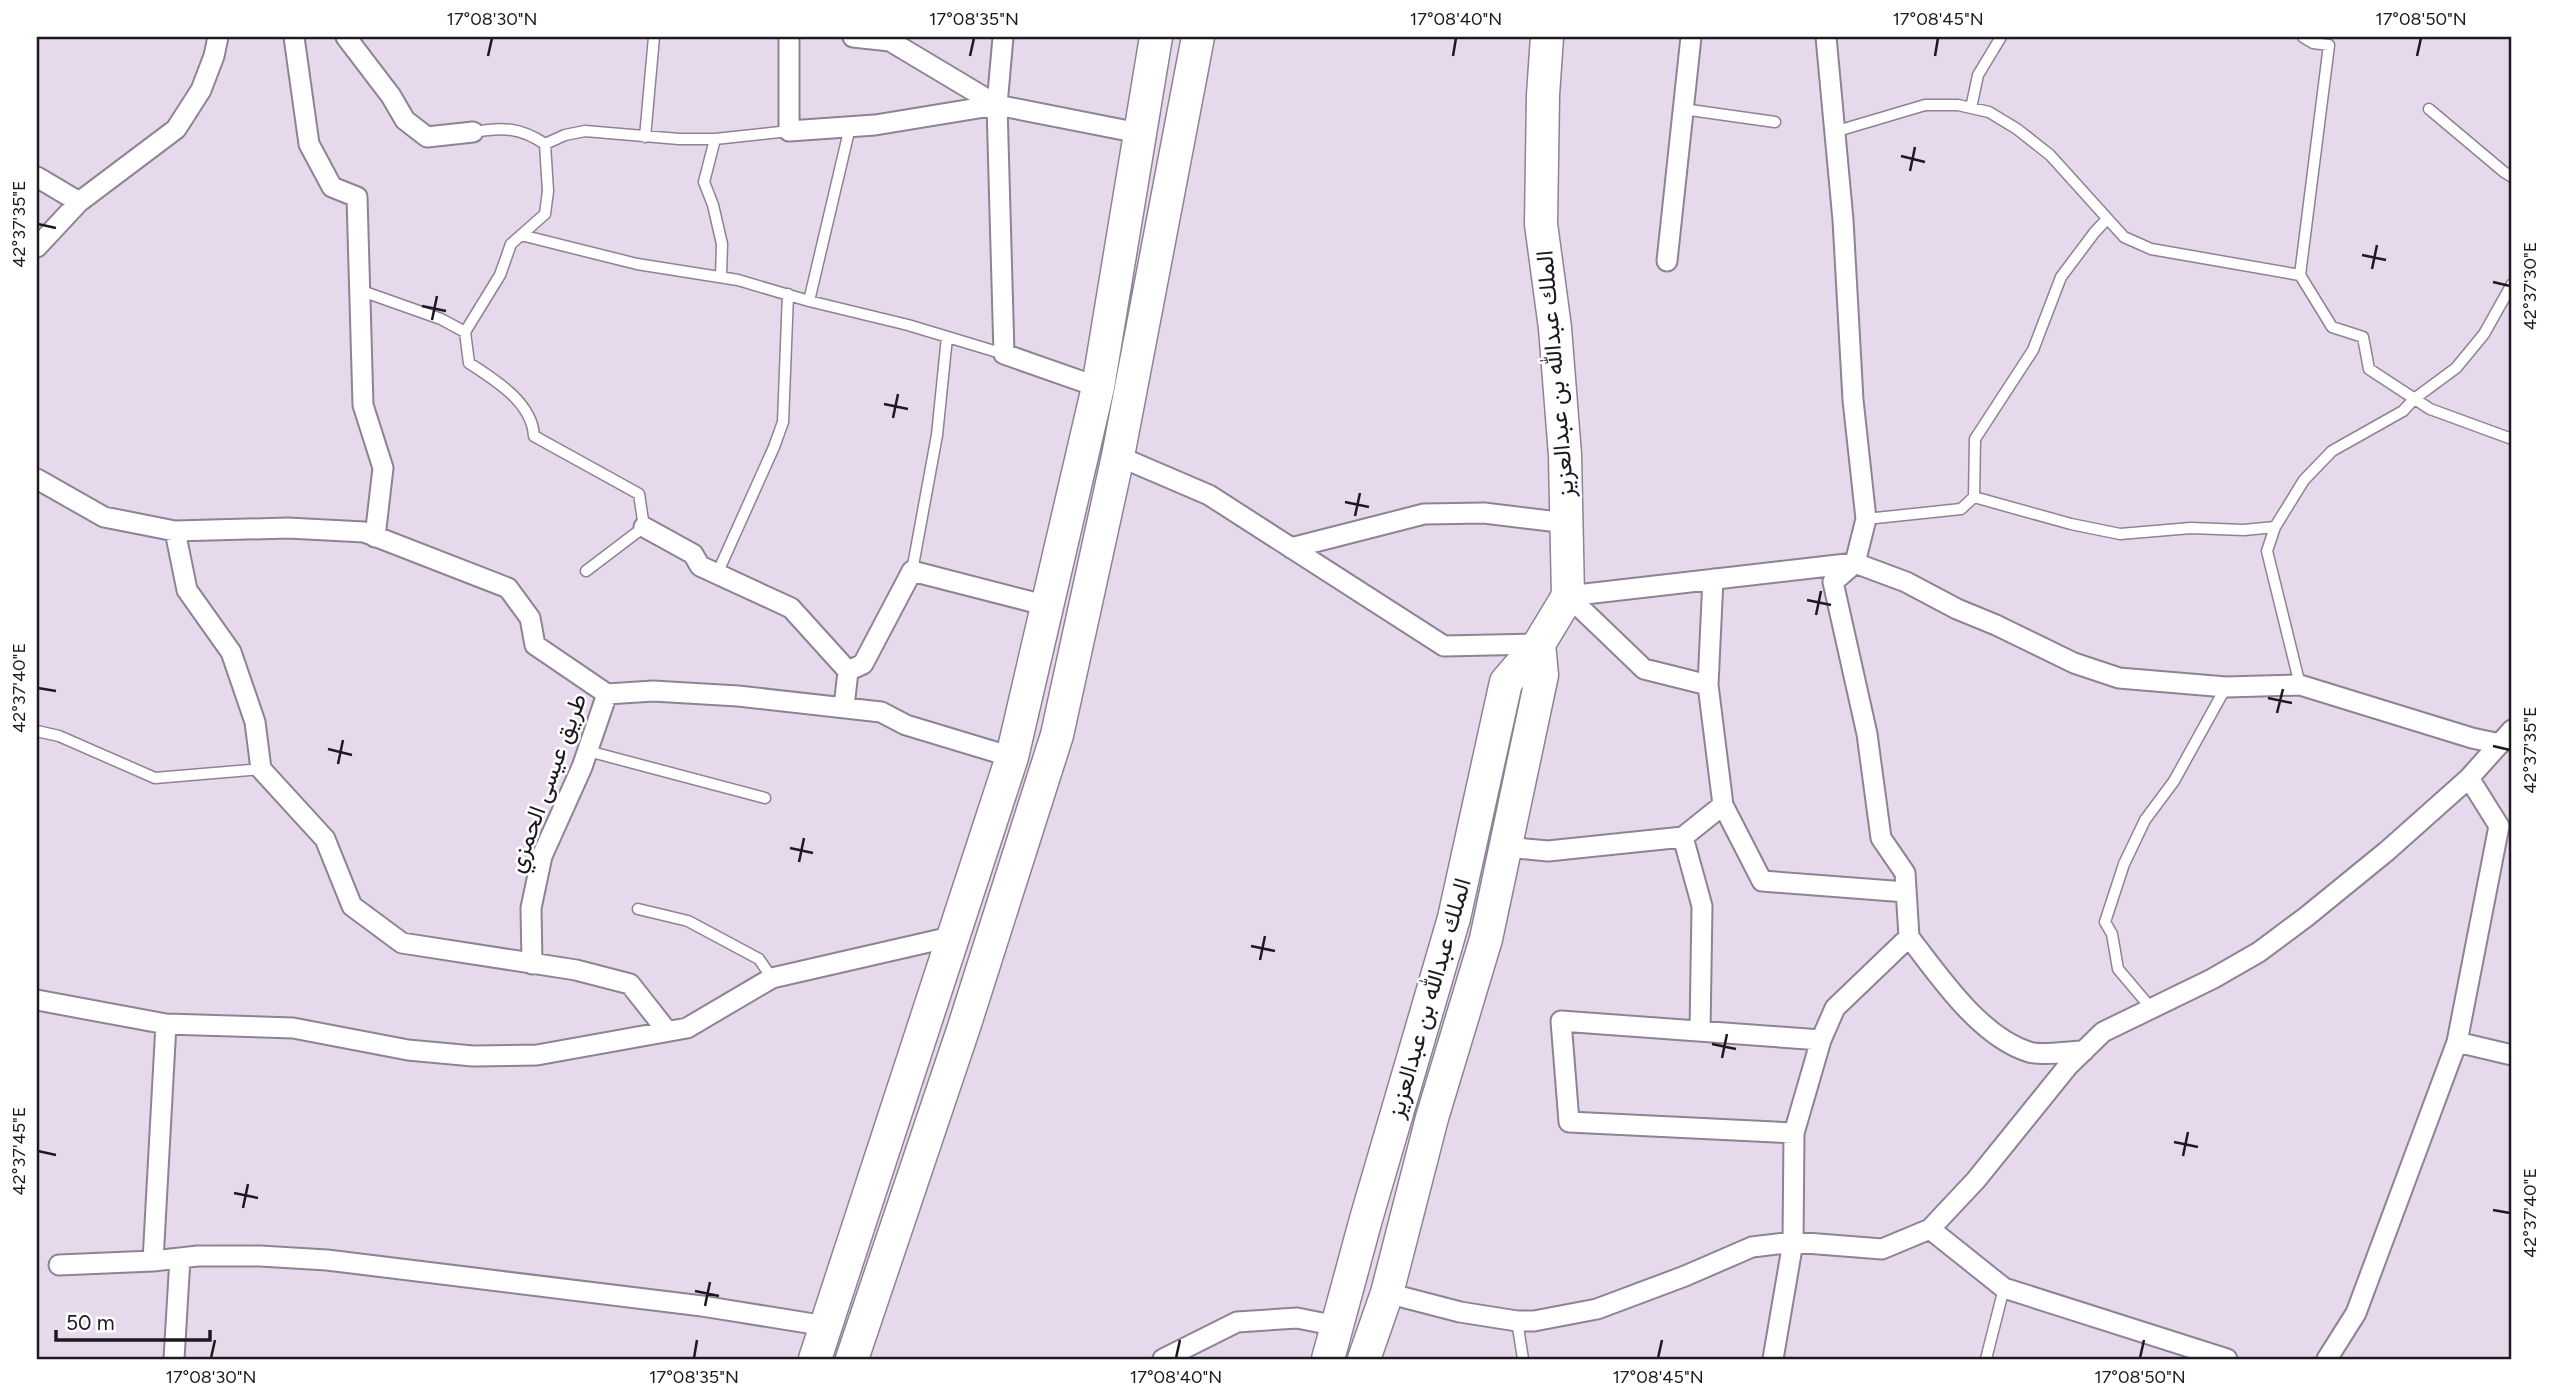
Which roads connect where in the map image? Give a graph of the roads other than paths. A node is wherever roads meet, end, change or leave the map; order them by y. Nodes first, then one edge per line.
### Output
1 (218, 37) edge
2 (295, 37) edge
3 (346, 37) edge
4 (654, 37) edge
5 (789, 37) edge
6 (853, 37) edge
7 (1003, 37) edge
8 (1156, 37) edge
9 (1198, 37) edge
10 (1524, 37) edge
11 (1547, 37) edge
12 (1691, 37) edge
13 (1826, 37) edge
14 (2001, 37) edge
15 (2303, 37) edge
16 (2333, 41) edge
17 (1543, 95) junction
18 (997, 105) junction
19 (1971, 108) junction
20 (2429, 108) dead end
21 (1683, 109) junction
22 (1775, 122) dead end
23 (850, 127) junction
24 (789, 131) junction
25 (473, 132) joint
26 (1834, 132) junction
27 (1139, 133) junction
28 (645, 137) junction
29 (715, 139) junction
30 (545, 144) junction
31 (37, 177) edge
32 (2512, 177) edge
33 (79, 202) junction
34 (2107, 219) junction
35 (521, 235) junction
36 (37, 247) edge
37 (1667, 261) dead end
38 (2300, 275) junction
39 (721, 277) junction
40 (2512, 284) edge
41 (358, 289) junction
42 (788, 295) junction
43 (809, 300) junction
44 (465, 332) junction
45 (947, 337) junction
46 (1004, 354) junction
47 (1098, 387) junction
48 (2414, 399) junction
49 (2512, 439) edge
50 (1084, 452) junction
51 (1118, 456) junction
52 (37, 479) edge
53 (1974, 497) junction
54 (1866, 519) junction
55 (1567, 523) junction
56 (644, 527) junction
57 (2274, 527) junction
58 (175, 531) junction
59 (375, 537) junction
60 (1291, 548) junction
61 (1855, 563) junction
62 (586, 571) dead end
63 (912, 572) junction
64 (717, 574) junction
65 (1713, 579) junction
66 (1568, 596) junction
67 (1048, 606) junction
68 (1539, 644) junction
69 (848, 671) junction
70 (1708, 685) junction
71 (2300, 685) junction
72 (2227, 687) junction
73 (607, 694) junction
74 (844, 707) junction
75 (37, 731) edge
76 (2506, 737) edge
77 (588, 751) junction
78 (1012, 757) junction
79 (261, 769) junction
80 (2469, 778) junction
81 (765, 798) dead end
82 (1723, 805) junction
83 (2505, 827) edge
84 (1682, 837) junction
85 (1506, 847) junction
86 (1906, 892) junction
87 (638, 909) dead end
88 (955, 936) junction
89 (1909, 937) junction
90 (532, 964) junction
91 (772, 978) junction
92 (37, 1000) edge
93 (2151, 1008) junction
94 (166, 1024) junction
95 (667, 1031) junction
96 (1700, 1031) junction
97 (1821, 1040) junction
98 (2457, 1042) junction
99 (2084, 1051) junction
100 (2512, 1055) edge
101 (1794, 1133) junction
102 (1930, 1229) junction
103 (1793, 1242) junction
104 (180, 1258) junction
105 (153, 1261) junction
106 (59, 1265) dead end
107 (2004, 1288) junction
108 (1387, 1293) junction
109 (1517, 1321) junction
110 (826, 1326) junction
111 (1337, 1326) junction
112 (174, 1359) edge
113 (815, 1359) edge
114 (852, 1359) edge
115 (1163, 1359) edge
116 (1328, 1359) edge
117 (1364, 1359) edge
118 (1523, 1359) edge
119 (1773, 1359) edge
120 (1986, 1359) edge
121 (2227, 1359) edge
122 (2326, 1359) edge

1 - 33 street
2 - 41 street
3 - 25 street
4 - 28 lane
5 - 24 street
6 - 18 street
7 - 18 street
8 - 27 main road
9 - 51 main road
10 - 17 main road, الملك عبدالله بن عبدالعزيز
11 - 17 main road, الملك عبدالله بن عبدالعزيز
12 - 21 street
13 - 26 street
14 - 19 lane
15 - 16 lane
16 - 38 lane
17 - 55 main road, الملك عبدالله بن عبدالعزيز
18 - 23 street
18 - 27 street
18 - 46 street
19 - 26 lane
19 - 34 lane
20 - 32 lane
21 - 22 lane
21 - 37 street
23 - 24 street
23 - 43 lane
24 - 29 lane
25 - 30 lane
26 - 54 street
27 - 47 main road
28 - 29 lane
28 - 30 lane
29 - 39 lane
30 - 35 lane
31 - 33 street
33 - 36 street
34 - 38 lane
34 - 53 lane
35 - 39 lane
35 - 44 lane
38 - 48 lane
39 - 42 lane
40 - 48 lane
41 - 44 lane
41 - 59 street
42 - 43 lane
42 - 64 lane
43 - 45 lane
44 - 56 lane
45 - 46 lane
45 - 63 lane
46 - 47 street
47 - 50 main road
48 - 49 lane
48 - 57 lane
50 - 51 main road
50 - 67 main road
51 - 60 street
51 - 114 main road
52 - 58 street, طريق عيسى الحمزي
53 - 54 lane
53 - 57 lane
54 - 61 street
55 - 60 street
55 - 66 main road, الملك عبدالله بن عبدالعزيز
56 - 62 lane
56 - 64 street
57 - 71 lane
58 - 59 street, طريق عيسى الحمزي
58 - 79 street
59 - 73 street, طريق عيسى الحمزي
60 - 68 street
61 - 65 street
61 - 72 street
61 - 86 street
63 - 67 street
63 - 69 street
64 - 69 street
65 - 66 street
65 - 70 street
66 - 68 main road, الملك عبدالله بن عبدالعزيز
66 - 70 street
67 - 78 main road
68 - 85 main road, الملك عبدالله بن عبدالعزيز
68 - 111 main road, الملك عبدالله بن عبدالعزيز
69 - 74 street
70 - 82 street
71 - 72 street
71 - 76 street
72 - 93 lane
73 - 74 street
73 - 77 street, طريق عيسى الحمزي
74 - 78 street
75 - 79 lane
76 - 80 street
77 - 81 lane
77 - 90 street, طريق عيسى الحمزي
78 - 88 main road
79 - 90 street
80 - 83 street
80 - 93 street
82 - 84 street
82 - 86 street
83 - 98 street
84 - 85 street
84 - 96 street
85 - 108 main road, الملك عبدالله بن عبدالعزيز
86 - 89 street
87 - 91 lane
88 - 91 street
88 - 110 main road
89 - 97 street
89 - 99 street
90 - 95 street
91 - 95 street
92 - 94 street
93 - 99 street
94 - 95 street
94 - 105 street
96 - 97 street
96 - 101 street
97 - 101 street
98 - 100 street
98 - 122 street
99 - 102 street
101 - 103 street
102 - 103 street
102 - 107 street
103 - 109 street
103 - 119 street
104 - 105 street
104 - 110 street
104 - 112 street
105 - 106 street
107 - 120 lane
107 - 121 street
108 - 109 street
108 - 117 main road, الملك عبدالله بن عبدالعزيز
109 - 118 lane
110 - 113 main road
111 - 115 street
111 - 116 main road, الملك عبدالله بن عبدالعزيز

